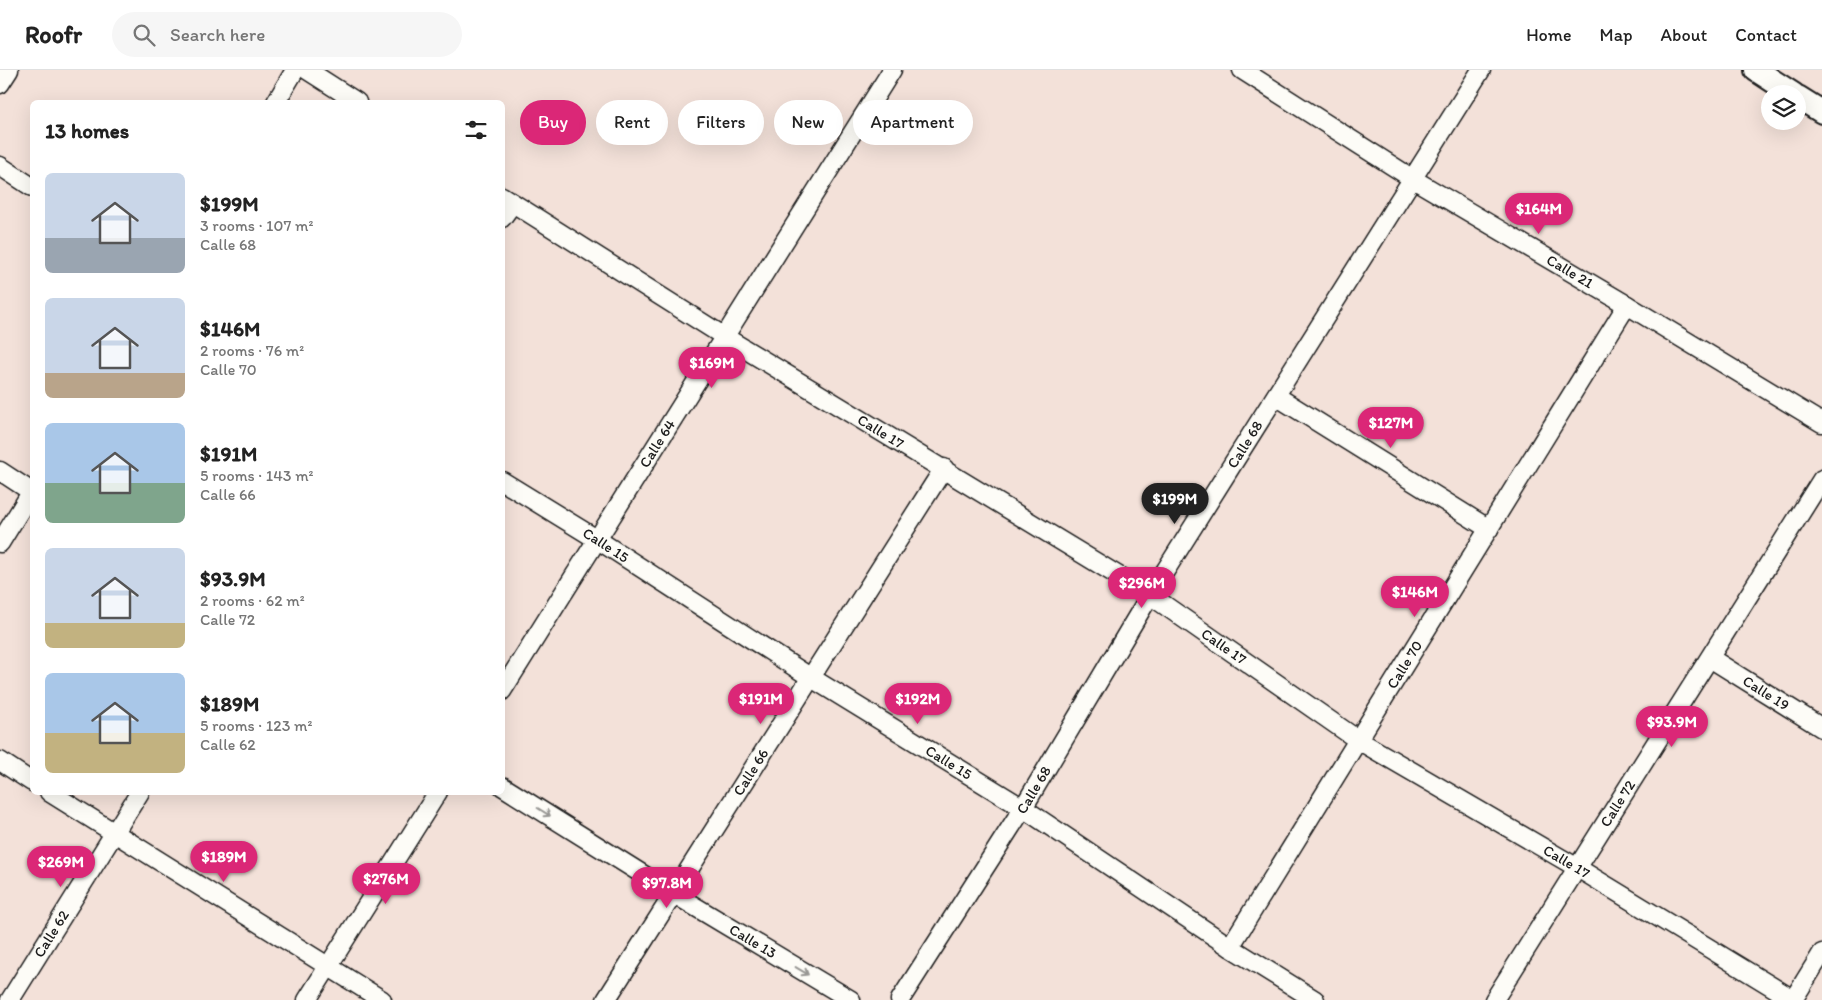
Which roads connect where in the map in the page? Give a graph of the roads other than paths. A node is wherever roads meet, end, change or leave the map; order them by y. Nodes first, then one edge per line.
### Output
1 (9, 70) edge
2 (295, 70) edge
3 (307, 70) edge
4 (892, 70) edge
5 (1242, 70) edge
6 (1481, 70) edge
7 (1756, 70) edge
8 (0, 84) edge
9 (1779, 85) edge
10 (277, 100) edge
11 (354, 100) edge
12 (1806, 102) edge
13 (1822, 112) edge
14 (0, 166) edge
15 (1413, 179) junction
16 (30, 186) edge
17 (508, 199) edge
18 (1627, 305) junction
19 (725, 336) junction
20 (1276, 396) junction
21 (1822, 423) edge
22 (944, 468) junction
23 (0, 471) edge
24 (1822, 479) edge
25 (505, 483) edge
26 (30, 490) edge
27 (30, 494) edge
28 (1489, 529) junction
29 (598, 540) junction
30 (0, 543) edge
31 (1150, 595) junction
32 (1710, 658) junction
33 (810, 678) junction
34 (505, 685) edge
35 (1822, 728) edge
36 (1358, 740) junction
37 (0, 761) edge
38 (30, 781) edge
39 (505, 788) edge
40 (54, 795) edge
41 (138, 795) edge
42 (436, 795) edge
43 (1023, 808) junction
44 (114, 834) junction
45 (1576, 867) junction
46 (674, 894) junction
47 (1230, 947) junction
48 (1822, 953) edge
49 (329, 966) junction
50 (10, 1000) edge
51 (307, 1000) edge
52 (382, 1000) edge
53 (606, 1000) edge
54 (851, 1000) edge
55 (900, 1000) edge
56 (1315, 1000) edge
57 (1494, 1000) edge
58 (1793, 1000) edge

1 - 8 street
2 - 10 street
3 - 11 street
4 - 19 street, Calle 64
5 - 15 street, Calle 21
6 - 15 street, Calle 68
7 - 9 street
12 - 13 street
14 - 16 street
15 - 18 street, Calle 21
15 - 20 street, Calle 68
17 - 19 street, Calle 17
18 - 21 street, Calle 21
18 - 28 street, Calle 70
19 - 22 street, Calle 17
19 - 29 street, Calle 64
20 - 28 street
20 - 31 street, Calle 68
22 - 31 street, Calle 17
22 - 33 street, Calle 66
23 - 26 street
24 - 32 street, Calle 72
25 - 29 street, Calle 15
27 - 30 street
28 - 36 street, Calle 70
29 - 33 street, Calle 15
29 - 34 street, Calle 64
31 - 36 street, Calle 17
31 - 43 street, Calle 68
32 - 35 street, Calle 19
32 - 45 street, Calle 72
33 - 43 street, Calle 15
33 - 46 street, Calle 66
36 - 45 street, Calle 17
36 - 47 street, Calle 70
37 - 38 street
39 -> 46 street, Calle 13
40 - 44 street
41 - 44 street, Calle 62
42 - 49 street
43 - 47 street, Calle 15
43 - 55 street, Calle 68
44 - 49 street
44 - 50 street, Calle 62
45 - 57 street, Calle 72
45 - 58 street, Calle 17
46 - 53 street, Calle 66
46 -> 54 street, Calle 13
47 - 56 street, Calle 15
48 - 58 street
49 - 51 street
49 - 52 street

